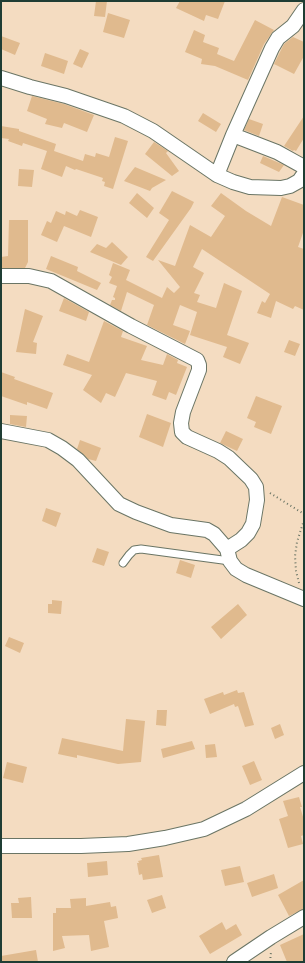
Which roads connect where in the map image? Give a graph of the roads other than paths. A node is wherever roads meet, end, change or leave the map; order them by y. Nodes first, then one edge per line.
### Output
1 (304, 10) edge
2 (1, 78) edge
3 (233, 135) junction
4 (304, 167) edge
5 (304, 174) edge
6 (217, 175) junction
7 (1, 276) edge
8 (1, 431) edge
9 (228, 555) junction
10 (123, 563) dead end
11 (304, 599) edge
12 (304, 773) edge
13 (1, 846) edge
14 (304, 917) edge
15 (234, 962) edge

1 - 3 street
2 - 6 street
3 - 4 street
3 - 6 street
5 - 6 street
7 - 9 street
8 - 9 street
9 - 10 lane
9 - 11 street
12 - 13 street
14 - 15 street

